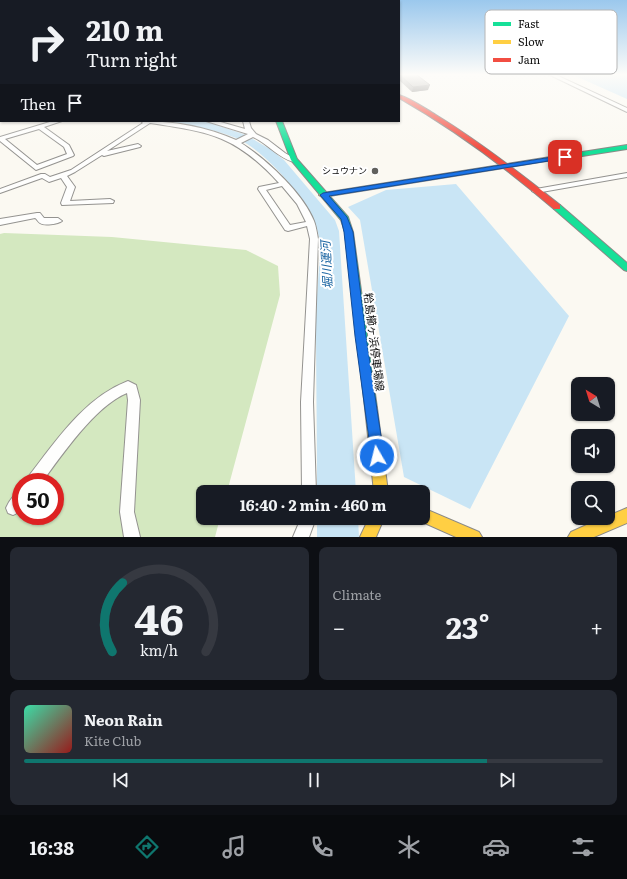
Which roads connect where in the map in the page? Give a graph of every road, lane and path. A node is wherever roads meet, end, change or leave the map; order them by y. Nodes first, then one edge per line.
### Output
1 (405, 99) edge
2 (604, 99) edge
3 (627, 110) edge
4 (56, 122) edge
5 (145, 122) edge
6 (152, 122) edge
7 (212, 122) edge
8 (246, 122) edge
9 (279, 122) edge
10 (40, 127) junction
11 (252, 134) junction
12 (1, 139) edge
13 (238, 141) junction
14 (138, 146) dead end
15 (626, 149) edge
16 (95, 156) junction
17 (294, 160) junction
18 (506, 166) junction
19 (62, 175) junction
20 (627, 175) edge
21 (284, 184) junction
22 (0, 191) edge
23 (536, 191) junction
24 (323, 195) junction
25 (110, 201) dead end
26 (58, 221) dead end
27 (0, 222) edge
28 (311, 223) junction
29 (627, 268) edge
30 (40, 473) edge
31 (308, 485) edge
32 (380, 485) edge
33 (627, 515) edge
34 (430, 518) edge
35 (306, 525) edge
36 (374, 525) edge
37 (132, 537) edge
38 (301, 537) edge
39 (368, 537) edge
40 (474, 537) edge
41 (576, 537) edge

1 - 18 street
2 - 3 street
4 - 10 street
5 - 16 street
6 - 13 street
7 - 11 street
8 - 11 street
9 - 17 street, 粭島櫛ヶ浜停車場線
10 - 12 street
10 - 12 street
11 - 13 street
11 - 17 street
13 - 21 street
14 - 16 street
15 - 18 street
16 - 19 street
17 - 24 street, 粭島櫛ヶ浜停車場線
18 - 23 street
18 - 24 street
19 - 22 street
19 - 25 street
20 - 23 street
21 - 28 street
21 - 28 street
23 - 29 street
24 - 32 street, 粭島櫛ヶ浜停車場線
26 - 27 street
28 - 31 street
30 - 37 street
33 - 41 street
34 - 40 street
35 - 38 street
36 - 39 street

